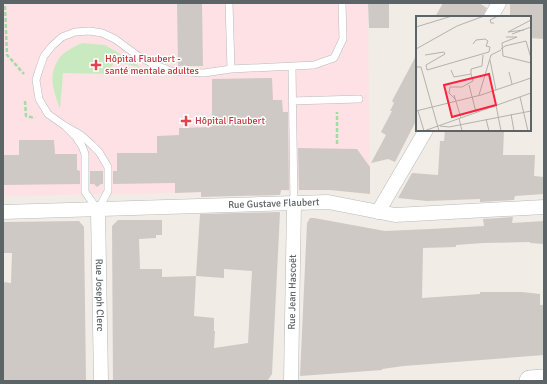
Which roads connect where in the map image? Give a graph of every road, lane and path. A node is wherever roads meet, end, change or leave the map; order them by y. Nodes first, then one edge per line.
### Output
1 (229, 3) edge
2 (342, 3) edge
3 (499, 3) edge
4 (492, 16) edge
5 (292, 66) junction
6 (231, 68) junction
7 (359, 99) dead end
8 (337, 100) junction
9 (292, 101) junction
10 (65, 126) junction
11 (425, 131) edge
12 (337, 144) dead end
13 (294, 204) junction
14 (544, 206) edge
15 (98, 210) junction
16 (3, 212) edge
17 (378, 212) junction
18 (101, 381) edge
19 (291, 381) edge

1 - 6 lane
2 - 5 lane
3 - 4 street
5 - 6 lane
5 - 9 lane
6 - 10 lane
7 - 8 lane
8 - 9 lane
8 - 12 path
9 - 13 lane
10 - 15 lane
10 - 15 lane
11 - 17 street
13 - 15 street, Rue Gustave Flaubert
13 - 17 street, Rue Gustave Flaubert
13 - 19 street, Rue Jean Hascoët
14 - 17 street, Rue Gustave Flaubert
15 - 16 street, Rue Gustave Flaubert
15 - 18 street, Rue Joseph Clerc

